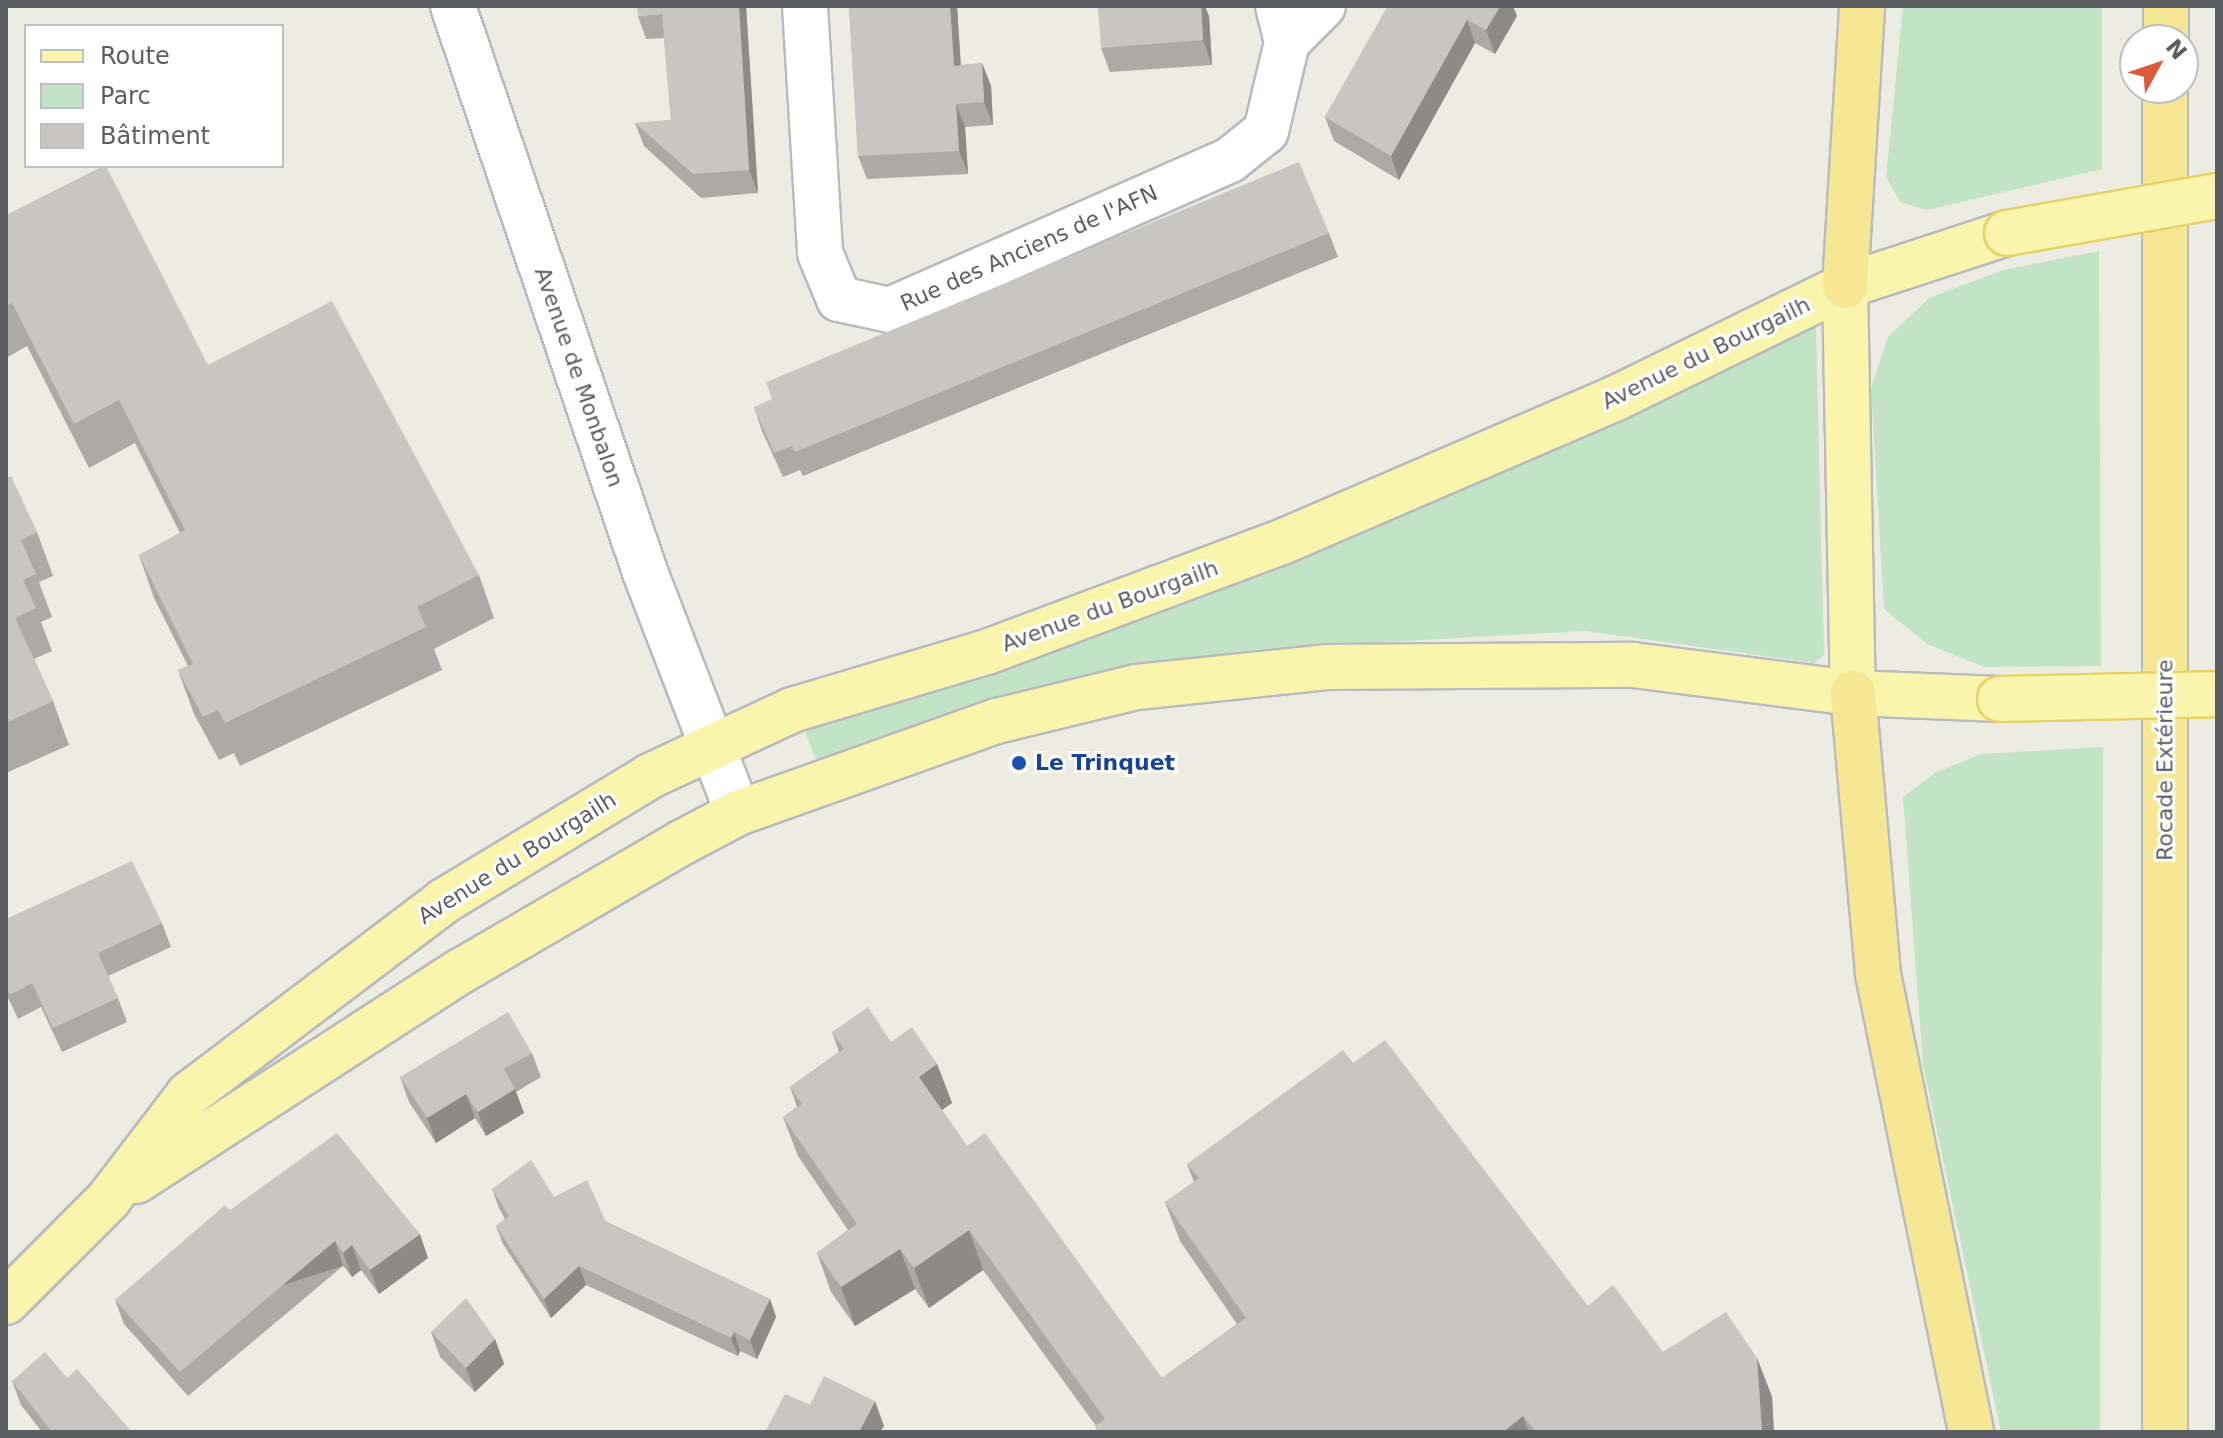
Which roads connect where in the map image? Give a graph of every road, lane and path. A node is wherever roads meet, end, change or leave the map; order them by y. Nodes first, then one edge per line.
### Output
1 (453, 6) edge
2 (805, 6) edge
3 (1323, 6) edge
4 (1862, 6) edge
5 (1283, 24) edge
6 (2165, 104) edge
7 (2217, 196) edge
8 (1845, 286) junction
9 (1853, 693) junction
10 (2217, 694) edge
11 (709, 746) junction
12 (738, 813) junction
13 (108, 1200) junction
14 (6, 1302) edge
15 (1971, 1432) edge
16 (2165, 1432) edge

1 - 11 street, Avenue de Monbalon
2 - 5 street, Rue des Anciens de l'AFN
3 - 5 street
4 - 8 highway
6 - 16 highway, Rocade Extérieure
7 - 8 main road, Avenue du Bourgailh, bridge
8 - 9 main road
8 - 11 main road, Avenue du Bourgailh
9 - 10 main road, Avenue du Bourgailh, bridge
9 - 12 main road, Avenue du Bourgailh
9 - 15 highway
11 - 12 street, Avenue de Monbalon
11 - 13 main road, Avenue du Bourgailh
12 - 13 main road, Avenue du Bourgailh
13 - 14 main road, Avenue du Bourgailh

